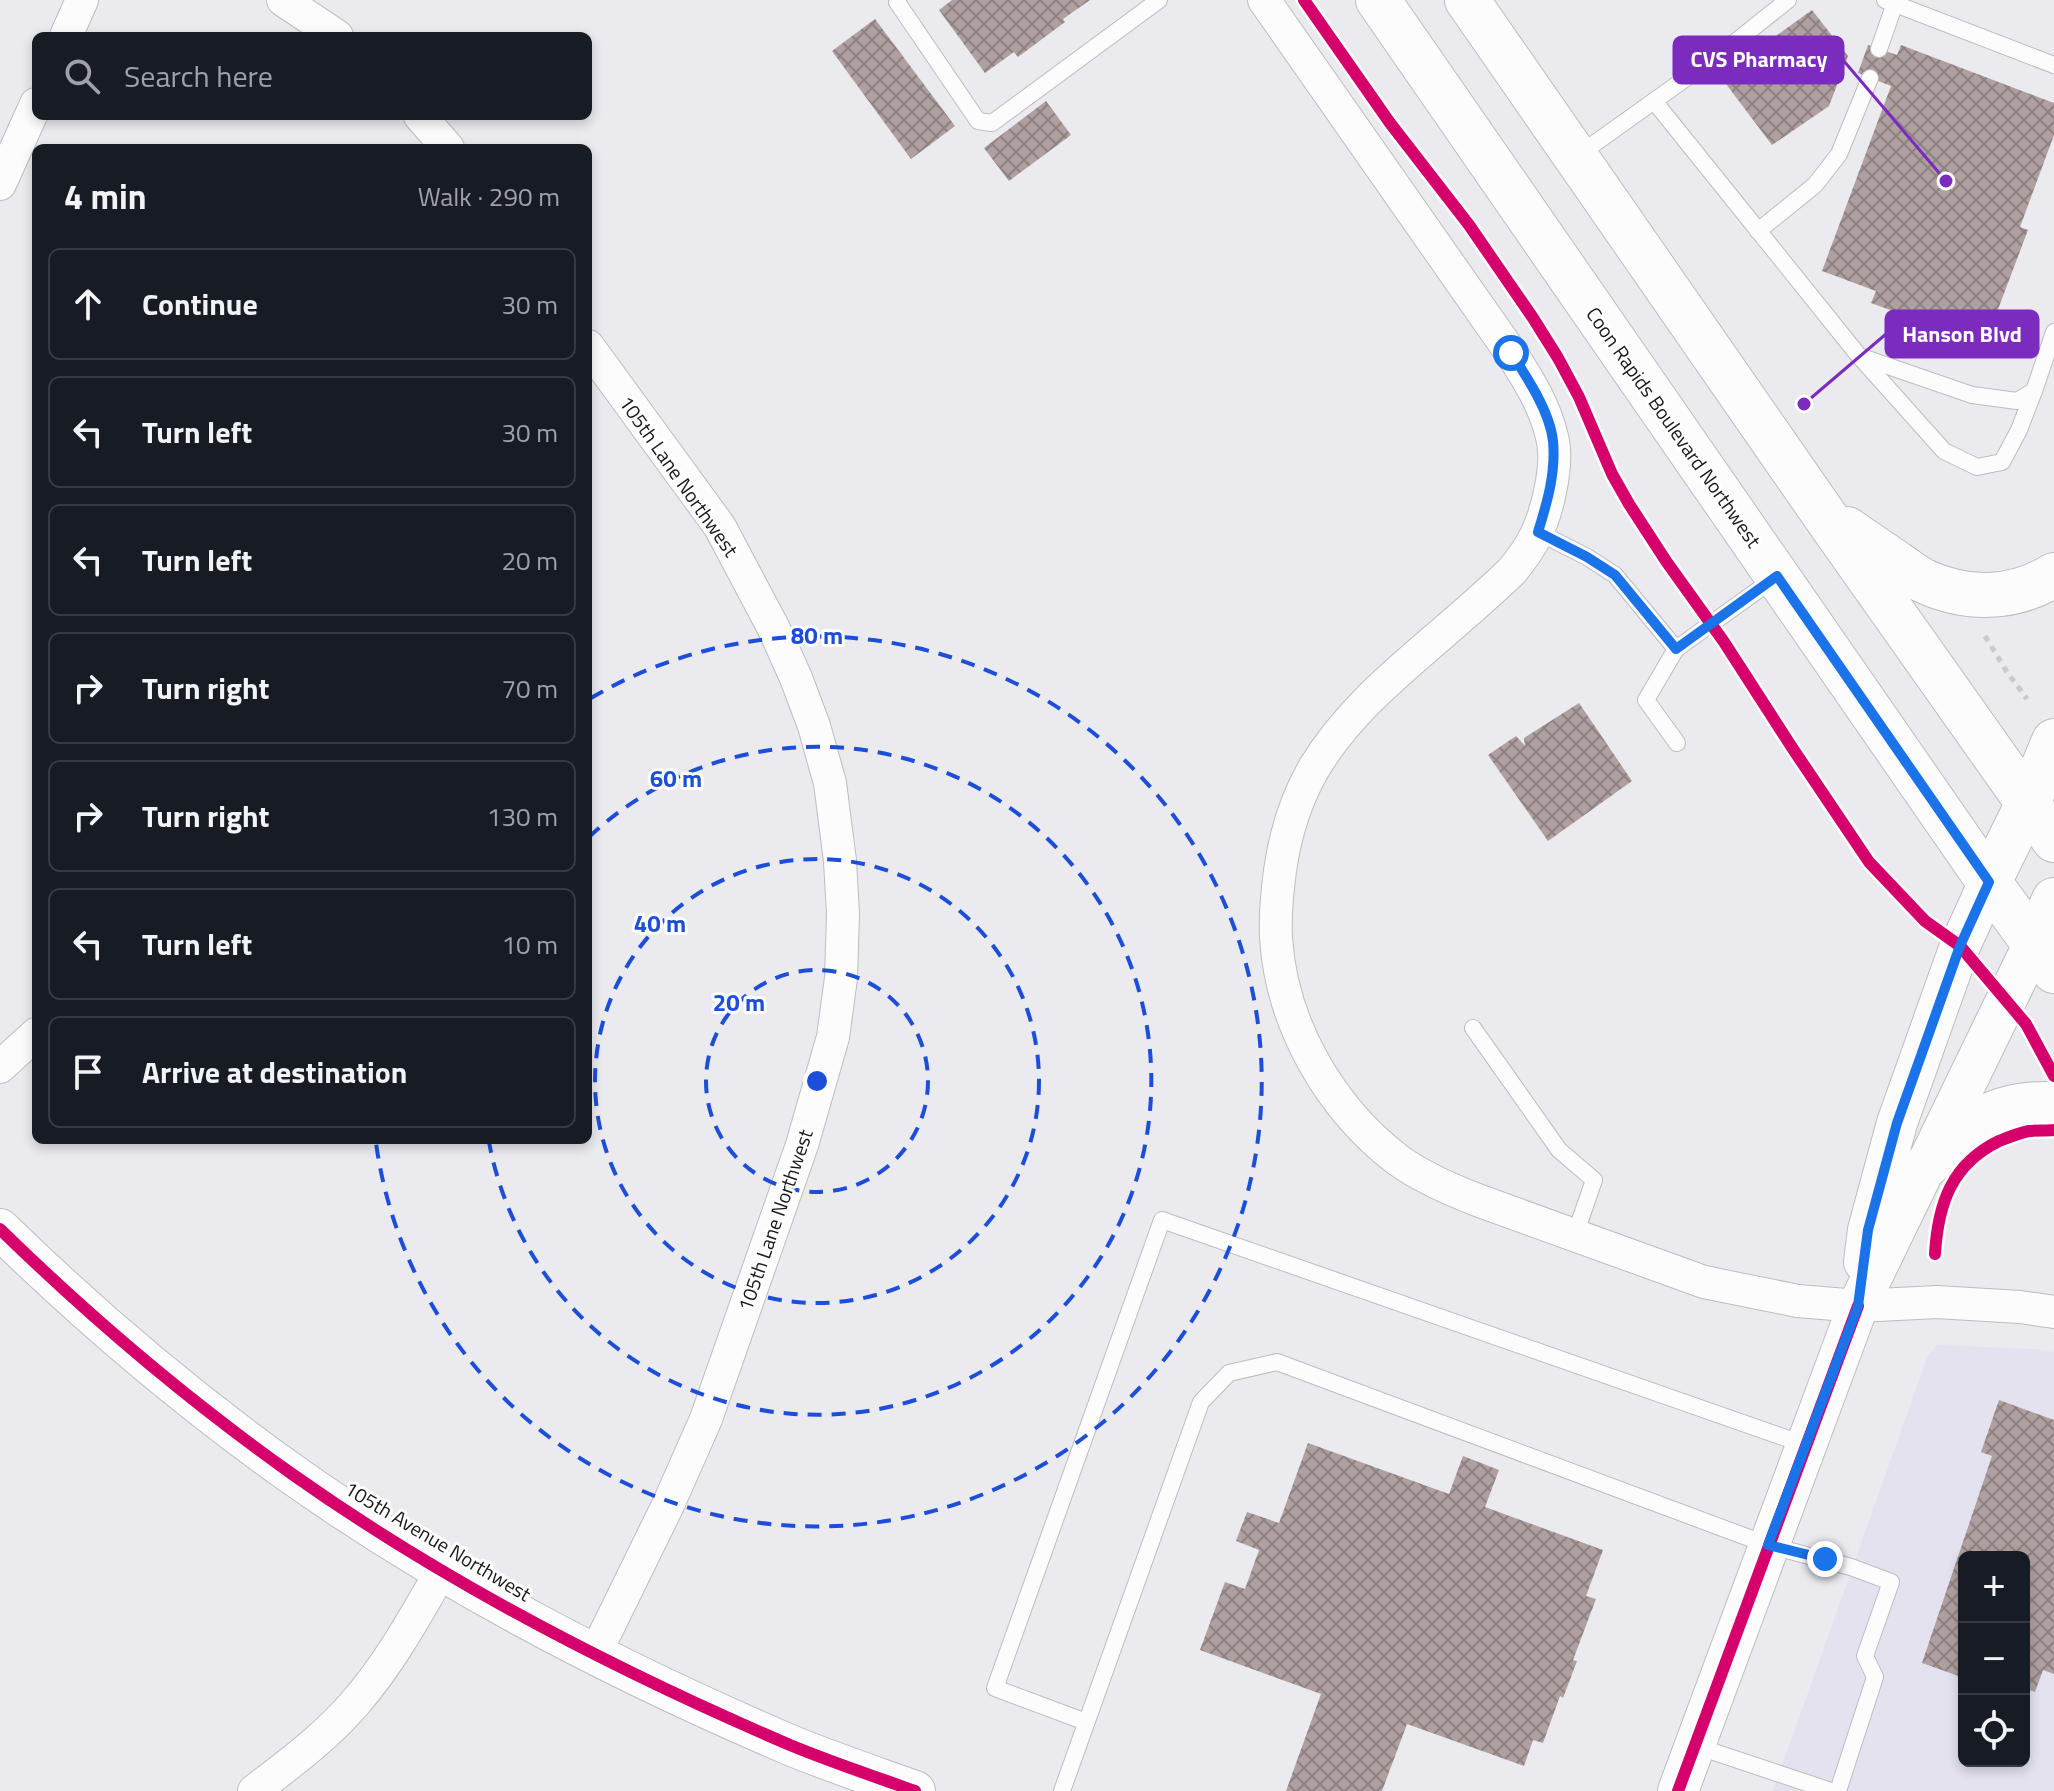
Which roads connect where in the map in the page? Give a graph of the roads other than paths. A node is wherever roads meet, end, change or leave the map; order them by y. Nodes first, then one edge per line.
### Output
1 (82, 0) edge
2 (283, 0) edge
3 (898, 0) edge
4 (1159, 0) edge
5 (1264, 0) edge
6 (1378, 0) edge
7 (1467, 0) edge
8 (1788, 0) edge
9 (1890, 2) edge
10 (68, 32) edge
11 (331, 32) edge
12 (1879, 49) dead end
13 (2054, 65) edge
14 (1870, 78) dead end
15 (1654, 101) junction
16 (32, 113) edge
17 (424, 120) edge
18 (444, 144) edge
19 (1576, 157) junction
20 (0, 184) edge
21 (1758, 231) junction
22 (2054, 332) edge
23 (592, 351) edge
24 (1859, 356) junction
25 (2034, 391) junction
26 (1823, 512) junction
27 (1538, 532) junction
28 (2054, 575) edge
29 (1777, 576) junction
30 (1676, 649) junction
31 (2054, 741) edge
32 (1677, 743) dead end
33 (2028, 803) junction
34 (2054, 840) edge
35 (1989, 882) junction
36 (2054, 900) edge
37 (2044, 957) edge
38 (1473, 1028) dead end
39 (32, 1038) edge
40 (0, 1067) edge
41 (2054, 1104) edge
42 (1926, 1166) junction
43 (1, 1231) edge
44 (1575, 1235) junction
45 (1858, 1306) junction
46 (2054, 1312) edge
47 (1806, 1445) junction
48 (1768, 1545) junction
49 (442, 1570) junction
50 (595, 1654) junction
51 (1086, 1722) junction
52 (1695, 1745) junction
53 (254, 1791) edge
54 (915, 1791) edge
55 (1062, 1791) edge
56 (1678, 1791) edge
57 (1831, 1791) edge
58 (1838, 1791) edge

1 - 10 street
2 - 11 street
3 - 4 lane
5 - 27 street
6 - 29 main road, Coon Rapids Boulevard Northwest
7 - 19 main road
8 - 15 lane
9 - 12 lane
9 - 13 lane
14 - 21 lane
15 - 19 lane
15 - 21 lane
16 - 20 street
17 - 18 street
19 - 26 main road
21 - 24 lane
22 - 25 lane
23 - 50 street, 105th Lane Northwest
24 - 25 lane
24 - 25 lane
26 - 28 main road
26 - 33 main road
27 - 30 lane
27 - 44 street
29 - 30 lane
29 - 35 main road, Coon Rapids Boulevard Northwest
30 - 32 lane
31 - 33 main road
33 - 34 main road
33 - 35 main road
35 - 37 main road, Coon Rapids Boulevard Northwest
35 - 45 street
36 - 37 main road
37 - 42 street
38 - 44 lane
39 - 40 street
41 - 42 main road
42 - 45 street
43 - 49 street, 105th Avenue Northwest
44 - 45 street
45 - 46 street
45 - 47 street
47 - 48 street
47 - 51 lane
48 - 51 lane
48 - 52 street
48 - 58 lane
49 - 50 street, 105th Avenue Northwest
49 - 53 street
50 - 54 street, 105th Avenue Northwest
51 - 55 lane
52 - 56 street
52 - 57 lane

